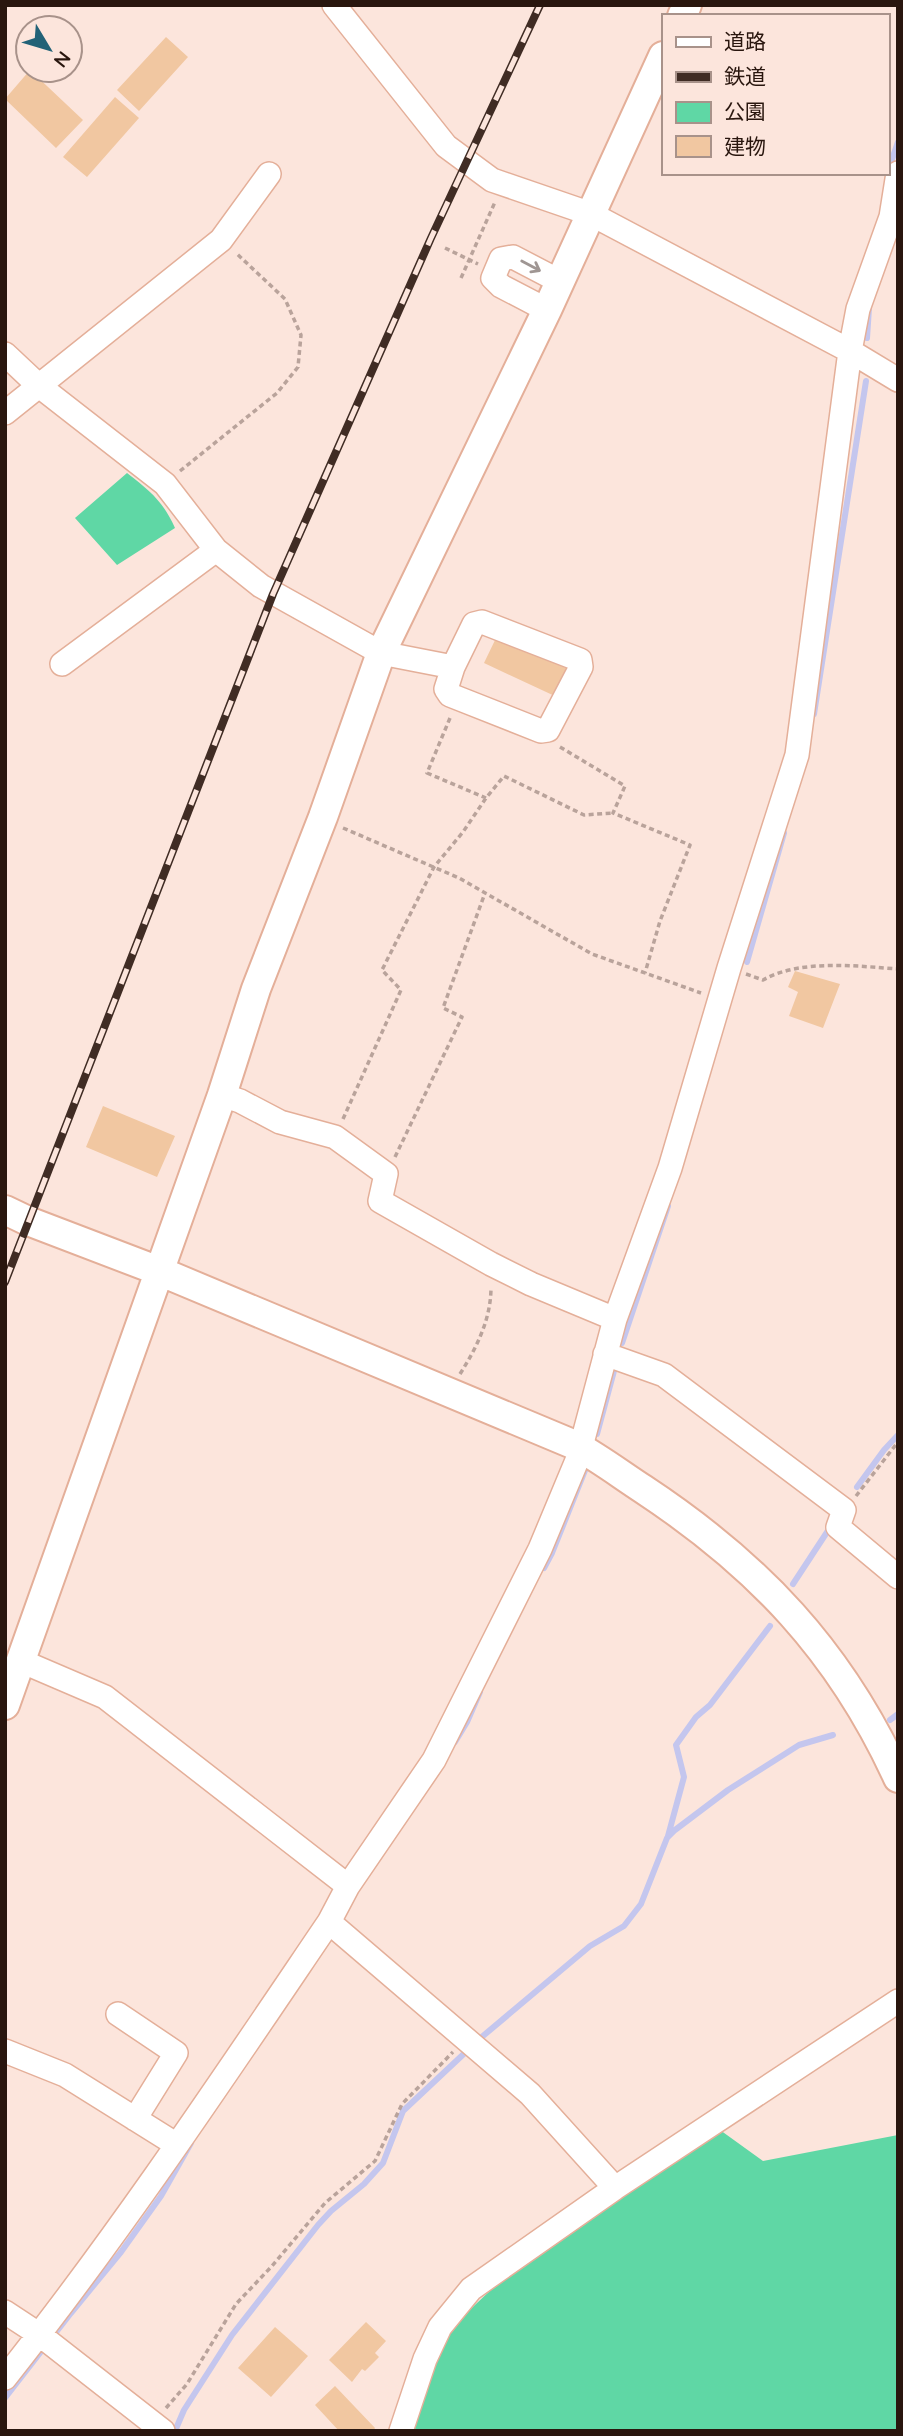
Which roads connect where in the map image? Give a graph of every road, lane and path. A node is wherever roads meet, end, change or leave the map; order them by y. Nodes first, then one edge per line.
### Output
1 (334, 5) edge
2 (662, 58) edge
3 (898, 173) edge
4 (270, 174) dead end
5 (504, 184) junction
6 (591, 214) junction
7 (221, 240) junction
8 (445, 248) dead end
9 (469, 260) junction
10 (488, 269) dead end
11 (461, 278) dead end
12 (561, 282) junction
13 (547, 310) junction
14 (850, 351) junction
15 (5, 354) edge
16 (898, 380) edge
17 (38, 385) junction
18 (5, 413) edge
19 (165, 484) junction
20 (216, 550) junction
21 (381, 653) junction
22 (62, 664) dead end
23 (453, 667) junction
24 (460, 699) junction
25 (548, 730) junction
26 (486, 798) junction
27 (612, 814) junction
28 (323, 817) junction
29 (434, 867) junction
30 (485, 893) junction
31 (729, 968) junction
32 (898, 969) edge
33 (645, 973) junction
34 (719, 1000) junction
35 (222, 1095) junction
36 (335, 1136) junction
37 (386, 1174) junction
38 (5, 1210) edge
39 (491, 1264) junction
40 (159, 1271) junction
41 (615, 1319) junction
42 (606, 1354) junction
43 (449, 1393) junction
44 (898, 1442) edge
45 (580, 1448) junction
46 (844, 1510) junction
47 (898, 1577) edge
48 (21, 1661) junction
49 (5, 1705) edge
50 (898, 1778) edge
51 (348, 1886) junction
52 (329, 1922) junction
53 (898, 2001) edge
54 (118, 2014) dead end
55 (475, 2046) junction
56 (5, 2051) edge
57 (135, 2119) junction
58 (177, 2145) junction
59 (615, 2188) junction
60 (5, 2312) edge
61 (40, 2335) junction
62 (5, 2378) edge
63 (157, 2426) edge
64 (401, 2431) edge

1 - 5 street
2 - 6 street
3 - 14 street
4 - 7 street
5 - 6 street
5 - 9 path
6 - 12 street
6 - 14 street
7 - 17 street
7 - 19 path
8 - 9 path
9 - 10 path
9 - 11 path
12 - 13 street
13 -> 12 street
13 - 21 street
14 - 16 street
14 - 31 street
15 - 17 street
17 - 18 street
17 - 19 street
19 - 20 street
20 - 21 street
20 - 22 street
21 - 23 street
21 - 28 street
23 - 24 street
23 - 25 street
24 - 25 street
24 - 26 path
25 - 27 path
26 - 27 path
26 - 29 path
27 - 33 path
28 - 29 path
28 - 35 street
29 - 30 path
29 - 36 path
30 - 33 path
30 - 37 path
31 - 32 path
31 - 34 street
33 - 34 path
34 - 41 street
35 - 36 street
35 - 40 street
36 - 37 street
37 - 39 street
38 - 40 street
39 - 41 street
39 - 43 path
40 - 43 street
40 - 48 street
41 - 42 street
42 - 45 street
42 - 46 street
43 - 45 street
44 - 46 path
45 - 50 street
45 - 51 street
46 - 47 street
48 - 49 street
48 - 51 street
51 - 52 street
52 - 55 street
52 - 58 street
53 - 59 street
54 - 57 street
55 - 59 street
55 - 63 path
56 - 57 street
57 - 58 street
58 - 61 street
59 - 64 street
60 - 61 street
61 - 62 street
61 - 63 street

